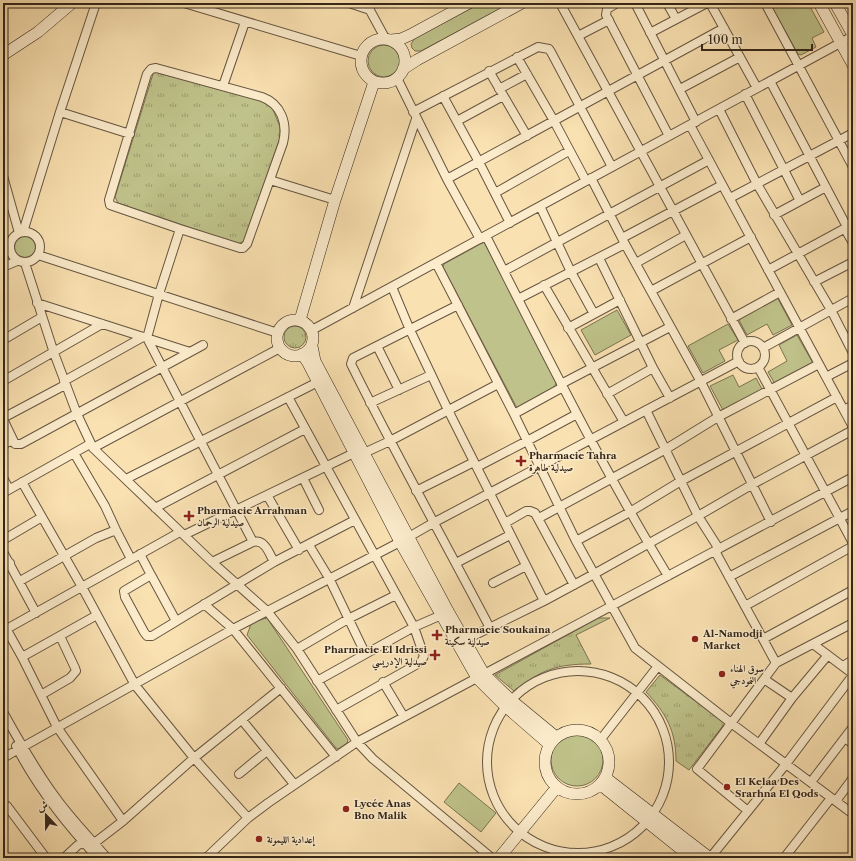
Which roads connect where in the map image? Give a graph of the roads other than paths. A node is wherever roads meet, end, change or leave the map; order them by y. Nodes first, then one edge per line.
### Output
1 (72, 3) edge
2 (96, 3) edge
3 (184, 3) edge
4 (349, 3) edge
5 (469, 3) edge
6 (522, 3) edge
7 (560, 3) edge
8 (617, 3) edge
9 (635, 3) edge
10 (667, 3) edge
11 (706, 3) edge
12 (710, 3) edge
13 (765, 3) edge
14 (818, 3) edge
15 (835, 3) edge
16 (368, 6) edge
17 (676, 19) junction
18 (609, 20) junction
19 (244, 22) junction
20 (724, 28) junction
21 (650, 33) junction
22 (578, 36) junction
23 (853, 36) edge
24 (388, 39) junction
25 (841, 43) junction
26 (3, 55) edge
27 (361, 56) junction
28 (517, 57) junction
29 (740, 57) junction
30 (665, 61) junction
31 (853, 65) edge
32 (798, 66) junction
33 (489, 71) junction
34 (400, 74) junction
35 (527, 74) junction
36 (638, 75) junction
37 (770, 81) junction
38 (374, 82) junction
39 (223, 86) junction
40 (757, 88) junction
41 (680, 89) junction
42 (608, 91) junction
43 (501, 93) junction
44 (745, 94) junction
45 (443, 96) junction
46 (580, 107) junction
47 (719, 109) junction
48 (60, 112) junction
49 (415, 115) junction
50 (457, 121) junction
51 (554, 121) junction
52 (693, 123) junction
53 (853, 133) edge
54 (130, 134) junction
55 (527, 136) junction
56 (668, 136) junction
57 (839, 140) junction
58 (569, 151) junction
59 (641, 152) junction
60 (810, 156) junction
61 (709, 160) junction
62 (479, 162) junction
63 (612, 167) junction
64 (853, 167) edge
65 (784, 170) junction
66 (3, 176) edge
67 (447, 179) junction
68 (270, 180) junction
69 (589, 180) junction
70 (757, 184) junction
71 (722, 185) junction
72 (660, 187) junction
73 (826, 187) junction
74 (495, 193) junction
75 (730, 198) junction
76 (335, 200) junction
77 (800, 200) junction
78 (540, 206) junction
79 (673, 211) junction
80 (610, 214) junction
81 (774, 215) junction
82 (510, 223) junction
83 (848, 227) edge
84 (180, 229) junction
85 (21, 232) junction
86 (686, 235) junction
87 (483, 237) junction
88 (751, 237) junction
89 (624, 241) junction
90 (556, 242) junction
91 (853, 244) edge
92 (10, 245) junction
93 (3, 251) edge
94 (797, 254) junction
95 (38, 255) junction
96 (599, 258) junction
97 (21, 262) junction
98 (853, 262) edge
99 (436, 263) junction
100 (636, 263) junction
101 (702, 264) junction
102 (3, 267) edge
103 (768, 270) junction
104 (504, 271) junction
105 (571, 272) junction
106 (814, 282) junction
107 (544, 286) junction
108 (392, 287) junction
109 (651, 291) junction
110 (780, 292) junction
111 (159, 294) junction
112 (853, 298) edge
113 (518, 299) junction
114 (620, 300) junction
115 (37, 303) junction
116 (458, 305) junction
117 (353, 308) junction
118 (831, 310) junction
119 (594, 314) junction
120 (42, 317) junction
121 (731, 319) junction
122 (300, 320) junction
123 (102, 324) junction
124 (670, 327) junction
125 (799, 327) junction
126 (568, 328) junction
127 (312, 330) junction
128 (410, 330) junction
129 (278, 333) junction
130 (850, 337) edge
131 (145, 338) junction
132 (3, 340) edge
133 (640, 342) junction
134 (744, 343) junction
135 (203, 345) dead end
136 (312, 346) junction
137 (377, 346) junction
138 (280, 348) junction
139 (763, 348) junction
140 (190, 352) junction
141 (54, 353) junction
142 (302, 354) junction
143 (853, 354) edge
144 (739, 361) junction
145 (853, 363) edge
146 (819, 364) junction
147 (758, 367) junction
148 (162, 368) junction
149 (592, 368) junction
150 (653, 368) junction
151 (431, 375) junction
152 (826, 377) junction
153 (3, 381) edge
154 (318, 382) junction
155 (701, 382) junction
156 (65, 383) junction
157 (498, 384) junction
158 (562, 386) junction
159 (399, 390) junction
160 (770, 390) junction
161 (607, 394) junction
162 (288, 397) junction
163 (837, 397) junction
164 (670, 398) junction
165 (180, 401) junction
166 (370, 404) junction
167 (853, 405) edge
168 (448, 410) junction
169 (646, 410) junction
170 (844, 410) junction
171 (77, 414) junction
172 (514, 414) junction
173 (576, 414) junction
174 (718, 417) junction
175 (3, 419) edge
176 (624, 422) junction
177 (788, 423) junction
178 (305, 429) junction
179 (853, 429) edge
180 (12, 441) junction
181 (201, 441) junction
182 (390, 441) junction
183 (527, 441) junction
184 (590, 441) junction
185 (3, 444) edge
186 (92, 446) junction
187 (666, 449) junction
188 (736, 451) junction
189 (74, 453) junction
190 (359, 453) junction
191 (806, 456) junction
192 (475, 465) junction
193 (326, 466) junction
194 (540, 467) junction
195 (217, 475) junction
196 (612, 477) junction
197 (853, 477) edge
198 (3, 478) edge
199 (303, 478) junction
200 (126, 479) junction
201 (681, 481) junction
202 (22, 482) junction
203 (753, 484) junction
204 (6, 491) edge
205 (416, 492) junction
206 (490, 493) junction
207 (826, 493) junction
208 (267, 495) junction
209 (559, 507) junction
210 (155, 508) junction
211 (236, 510) junction
212 (319, 510) dead end
213 (853, 511) edge
214 (630, 512) junction
215 (698, 516) junction
216 (42, 517) junction
217 (539, 518) junction
218 (840, 518) junction
219 (355, 520) junction
220 (771, 522) junction
221 (433, 523) junction
222 (505, 523) junction
223 (116, 530) junction
224 (182, 534) junction
225 (510, 535) junction
226 (404, 539) junction
227 (3, 540) edge
228 (576, 541) junction
229 (253, 542) junction
230 (853, 543) edge
231 (649, 544) junction
232 (309, 545) junction
233 (853, 546) edge
234 (299, 550) junction
235 (717, 550) junction
236 (3, 552) edge
237 (140, 554) junction
238 (374, 554) junction
239 (65, 556) junction
240 (131, 560) junction
241 (212, 562) junction
242 (274, 562) junction
243 (456, 563) junction
244 (6, 565) edge
245 (526, 566) junction
246 (594, 574) junction
247 (151, 575) junction
248 (668, 576) junction
249 (729, 577) junction
250 (329, 578) junction
251 (20, 581) junction
252 (237, 584) junction
253 (493, 584) dead end
254 (574, 585) junction
255 (82, 587) junction
256 (853, 590) edge
257 (396, 595) junction
258 (544, 601) junction
259 (204, 604) junction
260 (612, 606) junction
261 (745, 606) junction
262 (267, 611) junction
263 (36, 613) junction
264 (445, 613) junction
265 (97, 614) junction
266 (348, 619) junction
267 (176, 621) junction
268 (853, 623) edge
269 (414, 627) junction
270 (4, 628) edge
271 (490, 628) junction
272 (233, 629) junction
273 (60, 636) junction
274 (763, 639) junction
275 (465, 640) junction
276 (813, 644) junction
277 (297, 649) junction
278 (365, 653) junction
279 (828, 655) junction
280 (22, 657) junction
281 (853, 660) edge
282 (776, 663) junction
283 (658, 666) junction
284 (843, 666) junction
285 (853, 674) edge
286 (481, 676) junction
287 (764, 679) junction
288 (317, 681) junction
289 (383, 682) junction
290 (135, 685) junction
291 (281, 688) junction
292 (637, 692) junction
293 (41, 695) junction
294 (792, 698) junction
295 (508, 703) junction
296 (336, 710) junction
297 (3, 712) edge
298 (404, 717) junction
299 (242, 720) junction
300 (3, 722) edge
301 (731, 723) junction
302 (853, 726) edge
303 (57, 727) junction
304 (845, 738) junction
305 (601, 739) junction
306 (553, 741) junction
307 (357, 742) junction
308 (759, 744) junction
309 (853, 744) edge
310 (20, 747) junction
311 (267, 751) junction
312 (336, 757) junction
313 (3, 758) edge
314 (194, 758) junction
315 (786, 764) junction
316 (239, 774) dead end
317 (853, 778) edge
318 (603, 782) junction
319 (811, 782) junction
320 (294, 784) junction
321 (557, 787) junction
322 (834, 800) junction
323 (3, 804) edge
324 (748, 811) junction
325 (853, 814) edge
326 (650, 817) junction
327 (248, 818) junction
328 (123, 821) junction
329 (519, 832) junction
330 (94, 842) junction
331 (84, 843) junction
332 (595, 851) junction
333 (46, 858) edge
334 (64, 858) edge
335 (98, 858) edge
336 (107, 858) edge
337 (206, 858) edge
338 (492, 858) edge
339 (499, 858) edge
340 (603, 858) edge
341 (692, 858) edge
342 (710, 858) edge
343 (784, 858) edge

1 - 26 street
2 - 48 street
3 - 19 street
4 - 16 street
5 - 24 street
6 - 34 street
7 - 22 street
8 - 18 street
9 - 21 street
10 - 17 street
11 - 17 street
12 - 20 street
13 - 32 street
14 - 25 street
15 - 23 street
16 - 24 street
17 - 21 street
18 - 22 street
18 - 36 street
19 - 27 street
19 - 39 street
20 - 29 street
20 - 30 street
21 - 30 street
22 - 42 street
23 - 25 street
24 - 27 street
24 - 34 street
25 - 31 street
25 - 32 street
27 - 38 street
28 - 33 street
28 - 35 street
28 - 46 street
29 - 40 street
29 - 41 street
30 - 36 street
30 - 41 street
32 - 37 street
32 - 57 street
33 - 43 street
33 - 45 street
34 - 38 street
34 - 49 street
35 - 43 street
35 - 51 street
36 - 42 street
36 - 56 street
37 - 40 street
37 - 60 street
38 - 76 street
39 - 54 street
39 - 68 street
40 - 44 street
41 - 52 street
42 - 46 street
42 - 59 street
43 - 50 street
43 - 55 street
44 - 47 street
44 - 65 street
45 - 49 street
45 - 50 street
46 - 51 street
46 - 63 street
47 - 52 street
47 - 70 street
48 - 54 street
48 - 85 street
49 - 67 street
49 - 117 street
50 - 62 street
51 - 55 street
51 - 58 street
52 - 56 street
52 - 61 street
53 - 57 street
54 - 84 street
55 - 62 street
56 - 59 street
57 - 60 street
57 - 64 street
58 - 69 street
58 - 74 street
59 - 63 street
59 - 72 street
60 - 65 street
60 - 73 street
61 - 71 street
61 - 72 street
62 - 67 street
62 - 74 street
63 - 69 street
65 - 70 street
65 - 77 street
66 - 85 street
67 - 87 street
68 - 76 street
68 - 84 street
69 - 78 street
69 - 80 street
70 - 75 street
70 - 81 street
71 - 75 street
71 - 79 street
72 - 79 street
72 - 80 street
73 - 77 street
73 - 83 street
74 - 82 street
75 - 88 street
76 - 122 street
77 - 81 street
78 - 82 street
78 - 90 street
79 - 86 street
79 - 89 street
80 - 89 street
80 - 90 street
81 - 94 street
82 - 87 street
83 - 91 street
83 - 94 street
84 - 111 street
85 - 92 street
85 - 95 street
86 - 100 street
86 - 101 street
87 - 99 street
87 - 104 street
88 - 101 street
88 - 103 street
89 - 96 street
89 - 100 street
90 - 104 street
90 - 105 street
92 - 93 street
92 - 97 street
94 - 103 street
94 - 106 street
95 - 97 street
95 - 111 street
96 - 105 street
96 - 114 street
97 - 102 street
97 - 115 street
98 - 106 street
99 - 108 street
99 - 116 street
100 - 109 street
101 - 109 street
101 - 121 street
103 - 110 street
104 - 113 street
105 - 107 street
105 - 119 street
106 - 118 street
107 - 113 street
107 - 126 street
108 - 117 street
108 - 128 street
109 - 124 street
110 - 121 street
110 - 125 street
111 - 129 street
111 - 131 street
112 - 118 street
113 - 158 street
114 - 119 street
114 - 133 street
115 - 120 street
115 - 123 street
116 - 128 street
116 - 157 street
117 - 127 street
118 - 125 street
118 - 130 street
119 - 126 street
120 - 132 street
120 - 141 street
121 - 134 street
122 - 127 street
122 - 129 street
123 - 131 street
123 - 141 street
124 - 133 street
124 - 155 street
125 - 139 street
125 - 146 street
126 - 149 street
127 - 136 street
128 - 137 street
128 - 151 street
129 - 138 street
130 - 143 street
131 - 140 street
131 - 148 street
131 - 156 street
133 - 149 street
133 - 150 street
134 - 139 street
134 - 144 street
135 - 140 street
136 - 142 street
136 - 190 street
137 - 159 street
137 - 166 street
138 - 142 street
138 - 165 street
139 - 147 street
140 - 148 street
141 - 153 street
141 - 156 street
142 - 154 street
144 - 147 street
144 - 155 street
145 - 152 street
146 - 152 street
146 - 160 street
147 - 160 street
148 - 165 street
148 - 171 street
149 - 158 street
149 - 161 street
150 - 161 street
150 - 164 street
151 - 159 street
151 - 168 street
152 - 163 street
154 - 162 street
154 - 190 street
155 - 164 street
155 - 174 street
156 - 171 street
156 - 175 street
157 - 168 street
157 - 172 street
158 - 172 street
158 - 173 street
159 - 166 street
160 - 174 street
160 - 177 street
161 - 176 street
162 - 178 street
162 - 181 street
163 - 170 street
163 - 177 street
164 - 169 street
165 - 181 street
165 - 186 street
166 - 182 street
167 - 170 street
168 - 182 street
168 - 192 street
169 - 176 street
169 - 187 street
170 - 179 street
171 - 180 street
171 - 186 street
172 - 183 street
173 - 183 street
173 - 184 street
174 - 187 street
174 - 188 street
175 - 180 street
176 - 184 street
177 - 188 street
177 - 191 street
178 - 193 street
178 - 195 street
179 - 191 street
180 - 185 street
181 - 195 street
181 - 200 street
182 - 190 street
182 - 205 street
183 - 192 street
183 - 194 street
184 - 194 street
184 - 196 street
186 - 189 street
186 - 200 street
187 - 196 street
187 - 201 street
188 - 201 street
188 - 203 street
189 - 202 street
189 - 223 street
190 - 193 street
190 - 226 street
191 - 203 street
191 - 207 street
192 - 205 street
192 - 206 street
193 - 199 street
193 - 219 street
194 - 206 street
194 - 209 street
195 - 210 street
195 - 211 street
196 - 209 street
196 - 214 street
197 - 207 street
198 - 204 street
199 - 208 street
199 - 212 street
200 - 210 street
201 - 214 street
201 - 215 street
202 - 204 street
202 - 216 street
203 - 215 street
203 - 220 street
205 - 221 street
206 - 221 street
206 - 222 street
207 - 218 street
207 - 220 street
208 - 211 street
208 - 234 street
209 - 217 street
209 - 228 street
210 - 224 street
211 - 224 street
211 - 229 street
213 - 218 street
214 - 228 street
214 - 231 street
215 - 231 street
215 - 235 street
216 - 227 street
216 - 239 street
217 - 222 street
217 - 254 street
218 - 230 street
218 - 249 street
219 - 232 street
219 - 238 street
220 - 235 street
221 - 226 street
221 - 243 street
222 - 225 street
223 - 239 street
223 - 240 street
224 - 237 street
224 - 241 street
225 - 243 street
225 - 245 street
226 - 238 street
226 - 264 street
228 - 246 street
229 - 241 street
229 - 242 street
231 - 246 street
231 - 248 street
232 - 234 street
232 - 250 street
233 - 261 street
234 - 242 street
235 - 248 street
235 - 249 street
236 - 244 street
237 - 240 street
237 - 247 street
238 - 250 street
238 - 257 street
239 - 251 street
239 - 255 street
240 - 255 street
241 - 252 street
242 - 252 street
243 - 271 street
244 - 251 street
245 - 253 street
245 - 258 street
246 - 254 street
246 - 260 street
247 - 267 street
247 - 267 street
248 - 260 street
249 - 261 street
250 - 262 street
250 - 266 street
251 - 263 street
252 - 259 street
252 - 262 street
254 - 258 street
255 - 263 street
255 - 265 street
256 - 274 street
257 - 266 street
257 - 269 street
258 - 271 street
259 - 267 street
259 - 272 street
260 - 283 street
260 - 286 street
261 - 274 street
262 - 272 street
262 - 277 street
263 - 270 street
264 - 269 street
264 - 275 street
264 - 286 street
265 - 273 street
265 - 290 street
266 - 277 street
266 - 278 street
268 - 276 street
269 - 278 street
269 - 289 street
270 - 280 street
271 - 275 street
272 - 290 street
272 - 291 street
273 - 280 street
273 - 293 street
274 - 282 street
275 - 286 street
276 - 279 street
276 - 282 street
277 - 288 street
278 - 288 street
279 - 284 street
279 - 294 street
280 - 293 street
281 - 284 street
282 - 287 street
283 - 292 street
283 - 301 street
284 - 285 street
285 - 315 street
286 - 295 street
286 - 298 street
287 - 294 street
287 - 301 street
288 - 296 street
289 - 296 street
289 - 298 street
290 - 303 street
290 - 314 street
291 - 299 street
291 - 312 street
292 - 295 street
292 - 305 street
292 - 326 street
293 - 303 street
294 - 308 street
295 - 306 street
295 - 329 street
296 - 307 street
297 - 310 street
298 - 307 street
299 - 311 street
299 - 314 street
300 - 310 street
301 - 308 street
301 - 324 street
302 - 304 street
303 - 310 street
303 - 328 street
304 - 309 street
304 - 319 street
305 - 306 street
305 - 318 street
306 - 321 street
307 - 312 street
307 - 338 street
308 - 315 street
310 - 313 street
310 - 330 street
310 - 331 street
311 - 316 street
311 - 320 street
312 - 320 street
314 - 327 street
314 - 328 street
315 - 319 street
315 - 324 street
317 - 322 street
318 - 321 street
318 - 326 street
319 - 322 street
320 - 327 street
321 - 329 street
322 - 325 street
322 - 343 street
323 - 333 street
324 - 342 street
326 - 332 street
326 - 341 street
326 - 342 street
327 - 337 street
328 - 330 street
329 - 332 street
329 - 339 street
330 - 331 street
330 - 336 street
331 - 334 street
331 - 335 street
332 - 340 street

